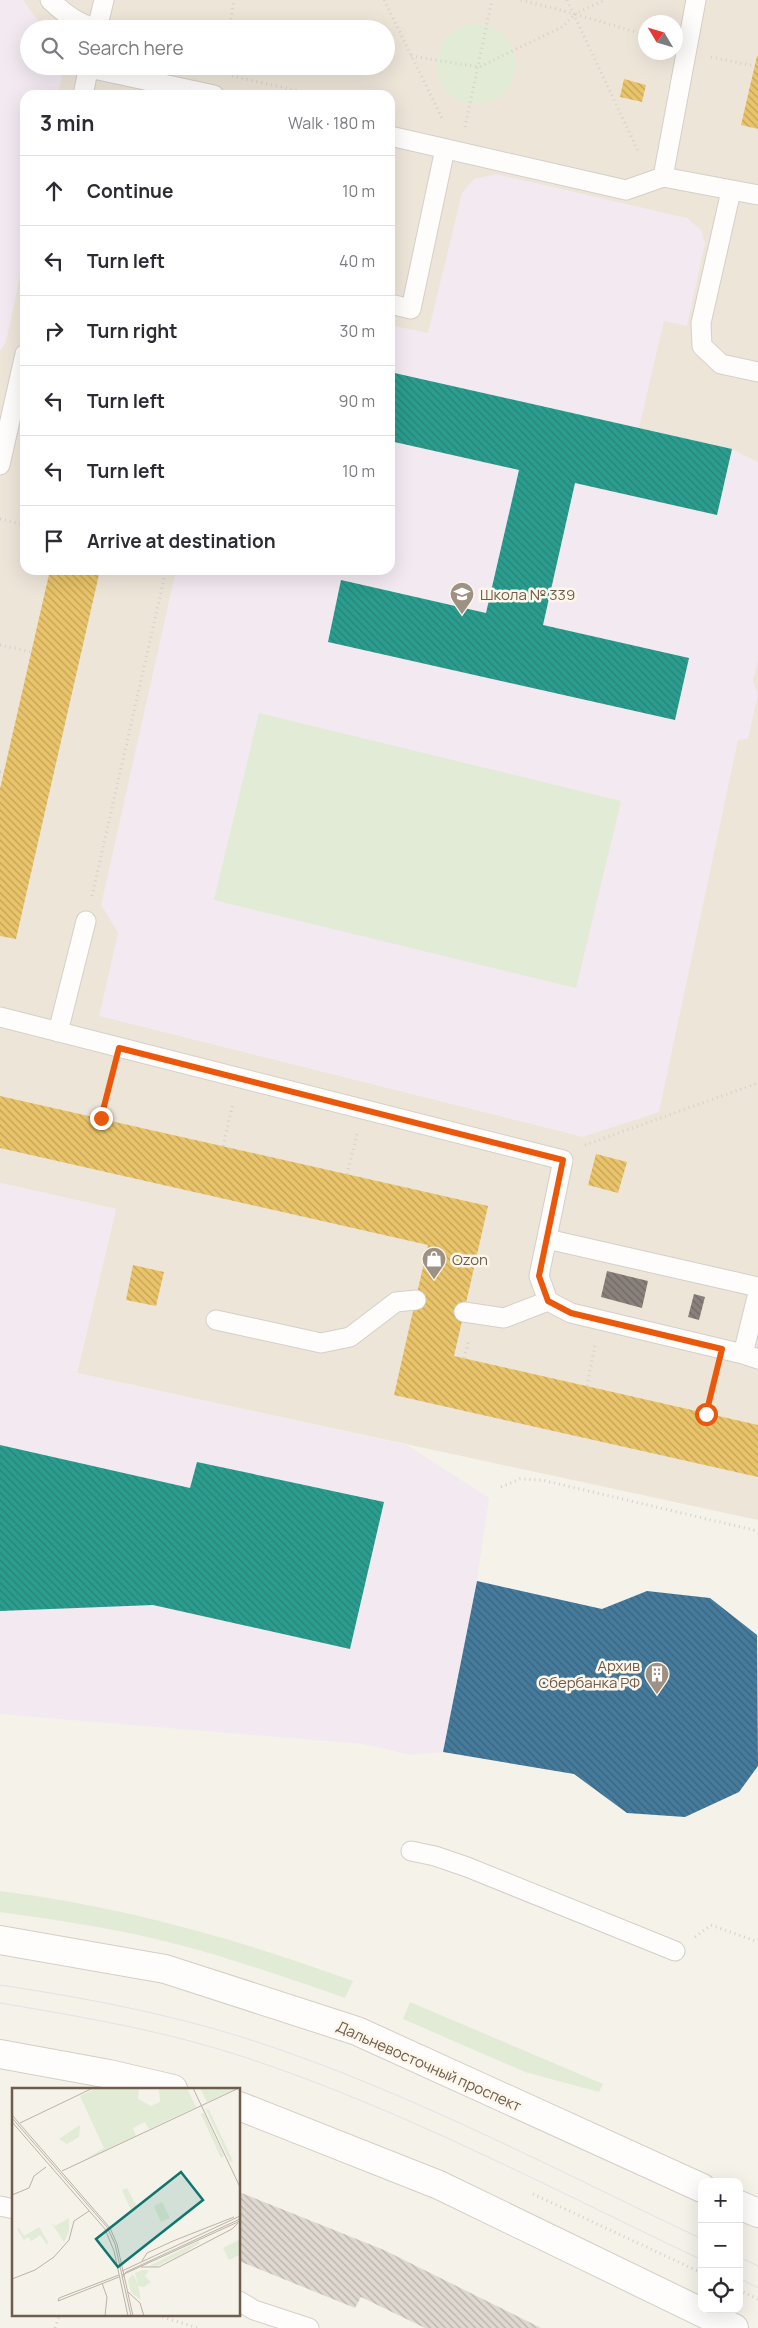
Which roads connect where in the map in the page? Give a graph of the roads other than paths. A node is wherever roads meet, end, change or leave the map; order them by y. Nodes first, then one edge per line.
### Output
1 (50, 0) edge
2 (104, 0) edge
3 (696, 0) edge
4 (74, 20) edge
5 (99, 20) edge
6 (87, 75) edge
7 (125, 75) edge
8 (84, 90) edge
9 (192, 90) edge
10 (395, 137) edge
11 (445, 149) junction
12 (662, 177) junction
13 (731, 191) junction
14 (758, 195) edge
15 (395, 305) edge
16 (758, 372) edge
17 (20, 376) edge
18 (0, 465) edge
19 (86, 921) road end
20 (0, 1017) edge
21 (58, 1032) junction
22 (547, 1239) junction
23 (758, 1287) edge
24 (758, 1293) edge
25 (416, 1300) dead end
26 (548, 1301) junction
27 (464, 1312) dead end
28 (216, 1320) dead end
29 (751, 1357) edge
30 (411, 1851) dead end
31 (0, 1940) edge
32 (675, 1951) road end
33 (0, 2054) edge
34 (169, 2088) edge
35 (240, 2106) edge
36 (698, 2186) edge
37 (743, 2206) edge
38 (758, 2213) edge
39 (240, 2302) edge
40 (309, 2328) edge
41 (734, 2328) edge

1 - 4 lane
2 - 5 lane
3 - 12 lane
6 - 8 lane
7 - 9 lane
10 - 11 lane
11 - 12 lane
11 - 15 lane
12 - 13 lane
13 - 14 lane
13 - 16 lane
17 - 18 lane
19 - 21 lane
20 - 21 lane
21 - 22 lane
22 - 23 lane
22 - 26 lane
24 - 29 lane
25 - 28 lane
26 - 27 lane
26 - 29 lane
30 - 32 lane
31 - 36 main road, Дальневосточный проспект
33 - 34 main road
35 - 41 main road
37 - 38 main road
39 - 40 lane

